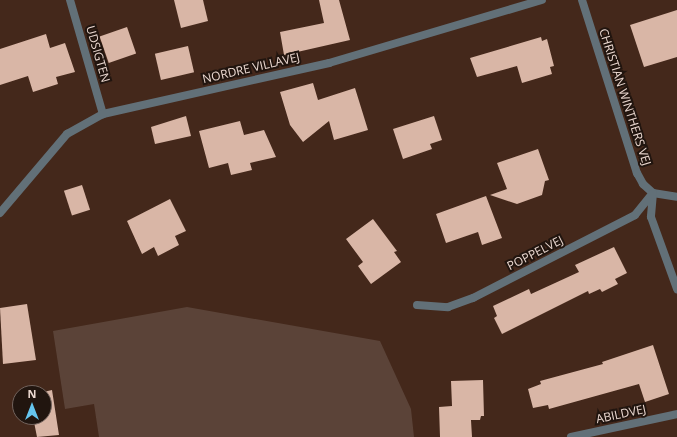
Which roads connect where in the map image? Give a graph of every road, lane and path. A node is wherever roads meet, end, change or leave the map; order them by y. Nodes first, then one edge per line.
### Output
1 (70, 0) edge
2 (542, 0) edge
3 (582, 0) edge
4 (103, 114) junction
5 (653, 194) junction
6 (677, 197) edge
7 (0, 213) edge
8 (677, 289) edge
9 (417, 305) dead end
10 (677, 414) edge
11 (571, 437) edge

1 - 4 street, UDSIGTEN
2 - 4 street, NORDRE VILLAVEJ
3 - 5 street, CHRISTIAN WINTHERS VEJ
4 - 7 street, NORDRE VILLAVEJ
5 - 6 street
5 - 8 street
5 - 9 street, POPPELVEJ
10 - 11 street, ABILDVEJ

